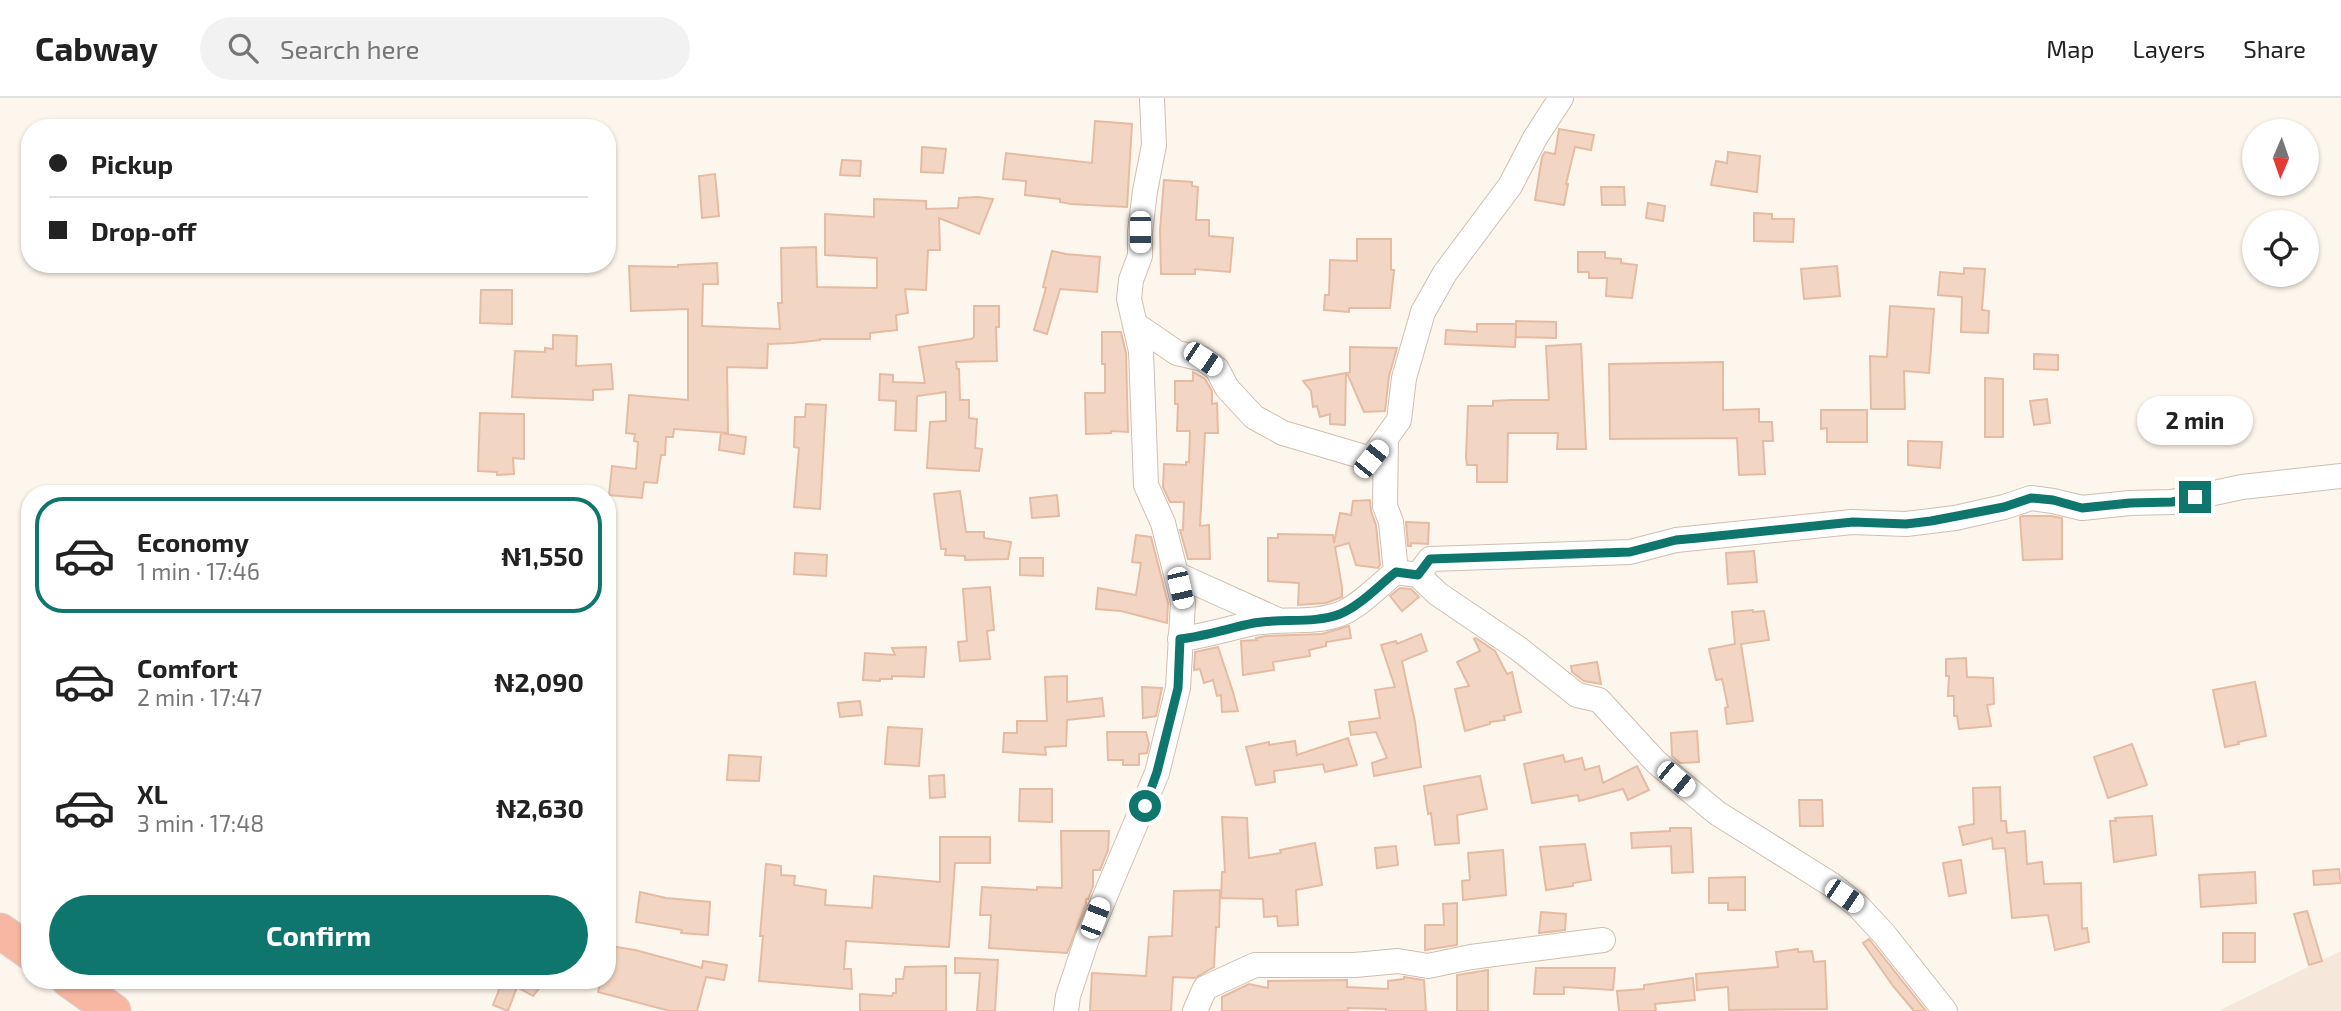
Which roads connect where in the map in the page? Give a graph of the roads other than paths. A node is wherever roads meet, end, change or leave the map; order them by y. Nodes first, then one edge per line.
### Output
1 (1152, 98) edge
2 (1561, 98) edge
3 (1136, 325) junction
4 (1378, 450) junction
5 (2341, 475) edge
6 (1407, 573) junction
7 (1176, 574) junction
8 (1279, 620) junction
9 (1180, 639) junction
10 (0, 931) edge
11 (1603, 940) dead end
12 (21, 946) edge
13 (82, 989) edge
14 (113, 1011) edge
15 (1066, 1011) edge
16 (1195, 1011) edge
17 (1945, 1011) edge

1 - 3 street
2 - 4 street
3 - 4 street
3 - 7 street
4 - 6 street
5 - 6 street
6 - 8 street
6 - 17 street
7 - 8 street
7 - 9 street
8 - 9 street
9 - 15 street
10 - 12 highway
11 - 16 street
13 - 14 highway

